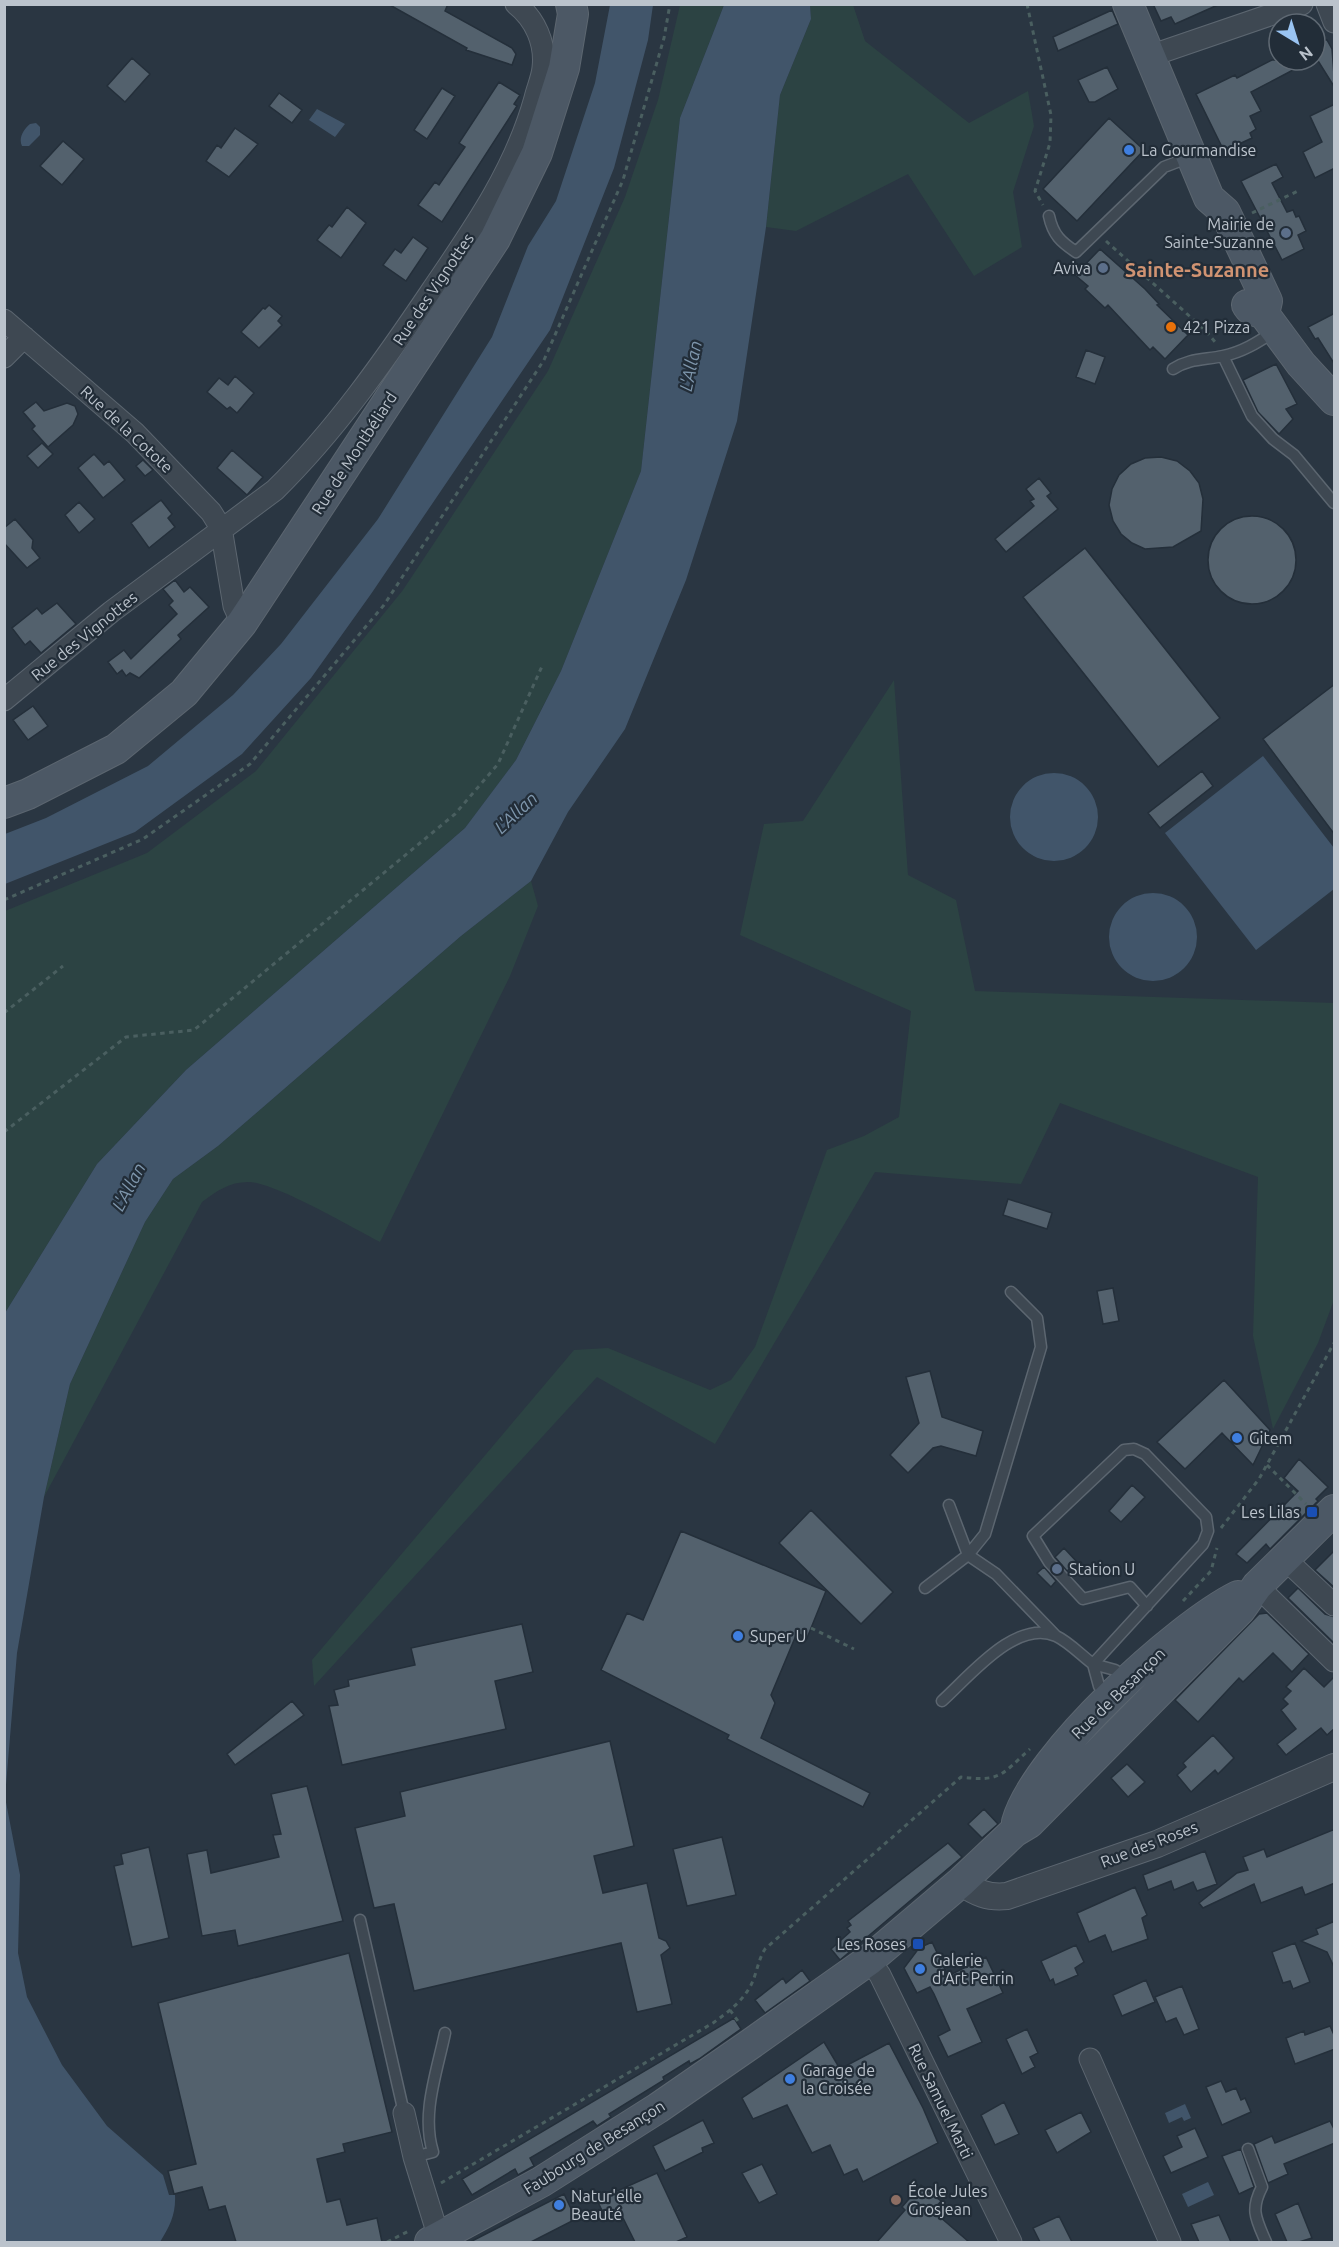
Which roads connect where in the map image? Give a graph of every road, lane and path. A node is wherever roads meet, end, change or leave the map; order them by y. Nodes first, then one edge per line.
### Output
1 (516, 4) edge
2 (571, 4) edge
3 (670, 4) edge
4 (1027, 4) edge
5 (1128, 4) edge
6 (1302, 4) edge
7 (1327, 4) edge
8 (1335, 22) edge
9 (1150, 56) junction
10 (1190, 157) junction
11 (1300, 190) dead end
12 (1049, 216) joint
13 (1246, 216) dead end
14 (1098, 234) junction
15 (4, 320) edge
16 (1270, 322) junction
17 (24, 337) junction
18 (1223, 356) junction
19 (4, 357) edge
20 (1173, 369) dead end
21 (1335, 400) edge
22 (1335, 503) edge
23 (221, 528) junction
24 (242, 623) junction
25 (543, 664) dead end
26 (4, 700) edge
27 (4, 803) edge
28 (4, 900) edge
29 (63, 966) dead end
30 (4, 1013) edge
31 (4, 1132) edge
32 (1011, 1292) dead end
33 (1335, 1343) edge
34 (1267, 1465) junction
35 (949, 1505) dead end
36 (1331, 1521) edge
37 (1216, 1534) dead end
38 (1217, 1544) dead end
39 (968, 1555) junction
40 (1285, 1559) junction
41 (1257, 1586) junction
42 (924, 1588) dead end
43 (1335, 1605) edge
44 (1147, 1606) junction
45 (1175, 1609) dead end
46 (811, 1628) dead end
47 (1056, 1636) junction
48 (854, 1649) dead end
49 (1335, 1661) edge
50 (1093, 1664) junction
51 (1125, 1698) junction
52 (942, 1701) dead end
53 (1032, 1747) dead end
54 (1335, 1767) edge
55 (961, 1882) junction
56 (360, 1920) dead end
57 (868, 1960) junction
58 (445, 2033) dead end
59 (752, 2043) joint
60 (1090, 2059) dead end
61 (404, 2113) joint
62 (1248, 2149) dead end
63 (414, 2157) junction
64 (445, 2192) dead end
65 (434, 2233) edge
66 (387, 2242) edge
67 (1011, 2242) edge
68 (1170, 2242) edge
69 (1266, 2242) edge

1 - 23 street, Rue des Vignottes
2 - 24 main road, Rue de Montbéliard
3 - 28 path
4 - 12 path
5 - 9 main road
6 - 9 street
7 - 8 street
9 - 10 main road
10 - 14 lane
10 - 16 main road
11 - 13 path
12 - 14 lane
14 - 18 path
15 - 17 street, Rue de la Cotote
16 - 18 lane
16 - 21 main road
17 - 19 street
17 - 23 street, Rue de la Cotote
18 - 20 lane
18 - 22 lane
23 - 24 street
23 - 26 street, Rue des Vignottes
24 - 27 main road, Rue de Montbéliard
25 - 31 path
29 - 30 path
32 - 39 lane
33 - 34 path
34 - 36 path
34 - 37 path
35 - 39 lane
36 - 40 main road, Rue de Besançon
38 - 45 path
39 - 42 lane
39 - 47 lane
40 - 41 main road, Rue de Besançon
40 - 43 street
41 - 49 street
41 - 51 main road, Rue de Besançon
44 - 44 lane
44 - 50 lane
46 - 48 path
47 - 50 lane
47 - 52 lane
50 - 51 lane
50 - 51 lane
51 - 55 main road, Rue de Besançon
53 - 64 path
54 - 55 street, Rue des Roses
55 - 57 main road, Rue de Besançon
56 - 61 lane
57 - 59 main road, Rue de Besançon
57 - 67 street, Rue Samuel Marti
58 - 63 lane
59 - 65 main road, Faubourg de Besançon
60 - 68 street
61 - 63 street
62 - 69 lane
63 - 65 street
65 - 66 path

